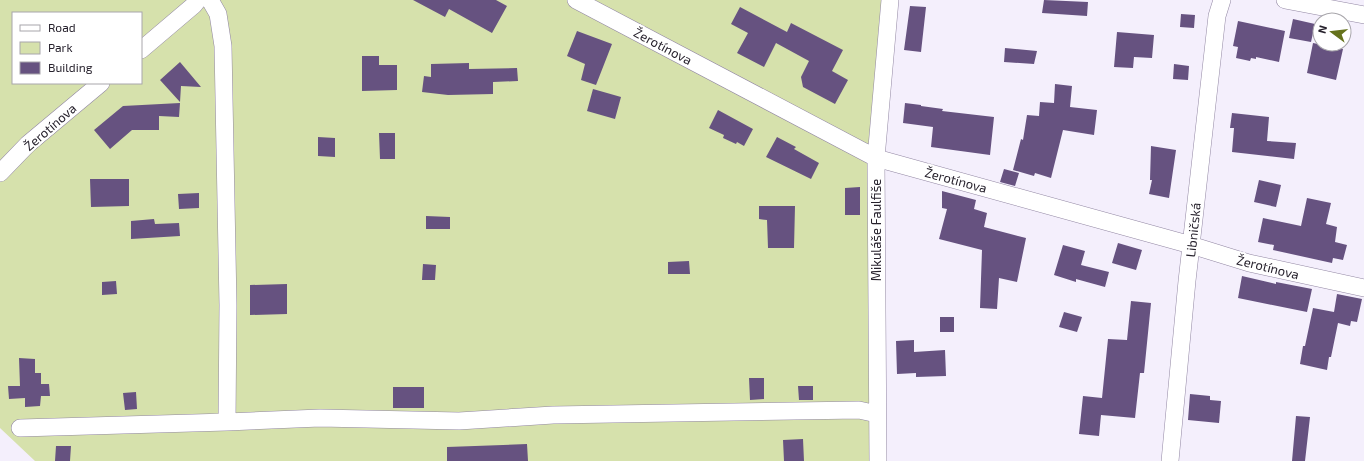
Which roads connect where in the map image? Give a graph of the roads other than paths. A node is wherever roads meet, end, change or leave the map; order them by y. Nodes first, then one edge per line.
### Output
1 (198, 0) edge
2 (210, 0) edge
3 (576, 0) edge
4 (890, 0) edge
5 (1222, 0) edge
6 (1285, 0) edge
7 (1364, 15) edge
8 (142, 49) edge
9 (100, 84) edge
10 (876, 158) junction
11 (0, 173) edge
12 (1191, 246) junction
13 (1364, 288) edge
14 (877, 414) junction
15 (227, 422) junction
16 (20, 428) dead end
17 (878, 461) edge
18 (1170, 461) edge

1 - 8 street
2 - 15 street
3 - 10 street, Žerotínova
4 - 10 street, Mikuláše Faulfiše
5 - 12 street, Libničská
6 - 7 street
9 - 11 street, Žerotínova
10 - 12 street, Žerotínova
10 - 14 street, Mikuláše Faulfiše
12 - 13 street, Žerotínova
12 - 18 street, Libničská
14 - 15 street
14 - 17 street, Mikuláše Faulfiše
15 - 16 street

